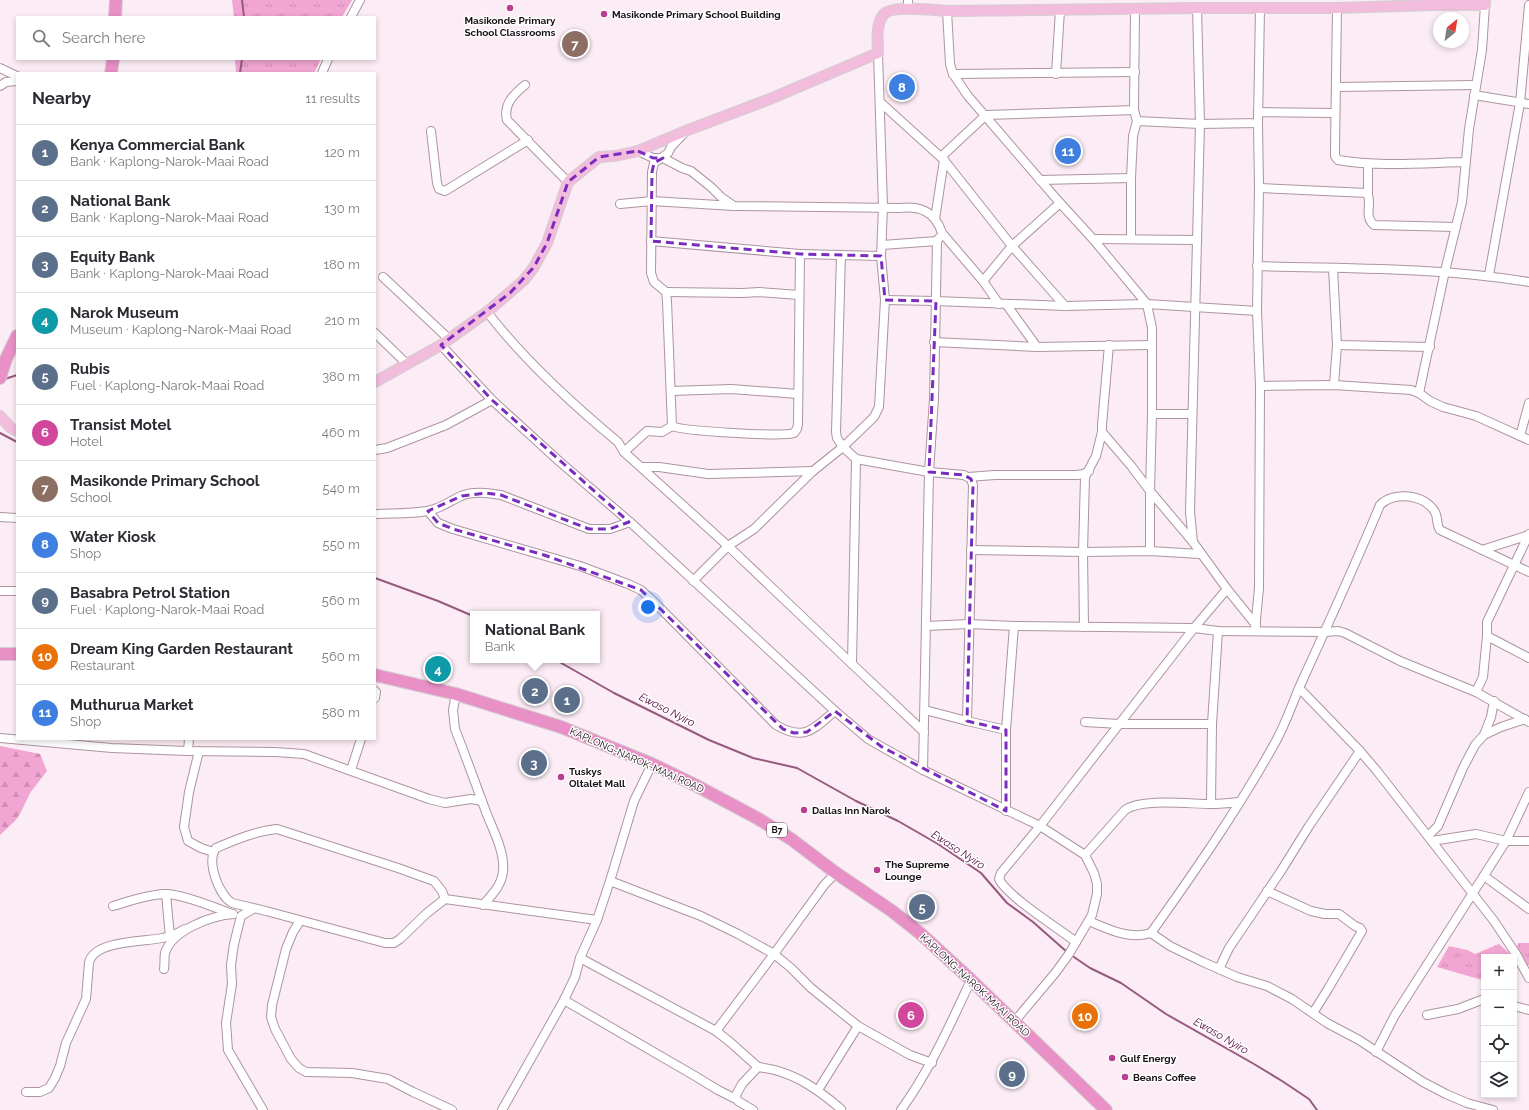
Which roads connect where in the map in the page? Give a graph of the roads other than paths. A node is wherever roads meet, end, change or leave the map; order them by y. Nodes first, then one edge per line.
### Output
1 (116, 0) edge
2 (360, 0) edge
3 (1432, 2) edge
4 (1485, 2) edge
5 (1177, 4) edge
6 (908, 5) edge
7 (1529, 5) edge
8 (1197, 8) junction
9 (1260, 8) junction
10 (1337, 8) junction
11 (1060, 10) junction
12 (1135, 10) junction
13 (947, 11) junction
14 (115, 16) edge
15 (352, 16) edge
16 (878, 53) junction
17 (113, 60) edge
18 (328, 60) edge
19 (0, 68) edge
20 (112, 72) edge
21 (322, 72) edge
22 (1135, 72) junction
23 (952, 74) junction
24 (1056, 74) junction
25 (16, 76) edge
26 (16, 81) edge
27 (525, 85) dead end
28 (1476, 85) junction
29 (0, 86) edge
30 (1336, 87) junction
31 (1474, 95) junction
32 (880, 102) junction
33 (1520, 103) junction
34 (1529, 104) edge
35 (1134, 110) junction
36 (1335, 113) junction
37 (986, 115) junction
38 (1137, 122) junction
39 (1258, 123) junction
40 (1200, 124) junction
41 (431, 130) dead end
42 (688, 130) junction
43 (528, 140) junction
44 (638, 151) junction
45 (663, 158) junction
46 (942, 159) junction
47 (1465, 162) junction
48 (1368, 164) junction
49 (1131, 178) junction
50 (1040, 180) junction
51 (568, 182) junction
52 (1259, 188) junction
53 (1368, 194) junction
54 (652, 201) junction
55 (1060, 203) junction
56 (620, 204) dead end
57 (734, 206) junction
58 (883, 207) junction
59 (935, 219) junction
60 (1456, 228) junction
61 (942, 233) junction
62 (1093, 238) junction
63 (1131, 238) junction
64 (1197, 240) junction
65 (937, 241) junction
66 (651, 242) junction
67 (882, 245) junction
68 (1012, 246) junction
69 (800, 254) junction
70 (841, 255) junction
71 (881, 256) junction
72 (1257, 266) junction
73 (1333, 268) junction
74 (1445, 271) junction
75 (1489, 275) junction
76 (383, 277) dead end
77 (984, 281) junction
78 (1529, 282) edge
79 (666, 292) junction
80 (799, 295) junction
81 (884, 300) junction
82 (936, 300) junction
83 (1002, 304) junction
84 (1147, 304) junction
85 (1065, 306) junction
86 (1195, 306) junction
87 (1257, 311) junction
88 (487, 312) junction
89 (376, 334) edge
90 (16, 338) edge
91 (445, 342) junction
92 (934, 342) junction
93 (1110, 345) junction
94 (1152, 345) junction
95 (1336, 345) junction
96 (1037, 347) junction
97 (1430, 347) junction
98 (407, 364) junction
99 (0, 376) edge
100 (376, 381) edge
101 (1260, 386) junction
102 (1334, 386) junction
103 (671, 391) junction
104 (1420, 393) junction
105 (798, 394) junction
106 (492, 400) junction
107 (1529, 403) edge
108 (1152, 414) junction
109 (1192, 414) junction
110 (0, 416) edge
111 (672, 426) junction
112 (16, 430) edge
113 (1102, 432) junction
114 (1520, 436) junction
115 (1529, 440) edge
116 (843, 447) junction
117 (376, 450) edge
118 (624, 452) junction
119 (856, 459) junction
120 (642, 467) junction
121 (1090, 470) junction
122 (813, 471) junction
123 (930, 472) junction
124 (968, 477) junction
125 (1150, 491) junction
126 (428, 511) junction
127 (376, 514) edge
128 (0, 517) edge
129 (16, 518) edge
130 (630, 522) junction
131 (1529, 535) edge
132 (1193, 542) junction
133 (728, 546) junction
134 (971, 550) junction
135 (1482, 550) junction
136 (1150, 551) junction
137 (1083, 552) junction
138 (1200, 554) junction
139 (1514, 565) junction
140 (1529, 572) edge
141 (693, 581) junction
142 (1227, 589) junction
143 (0, 591) edge
144 (16, 591) edge
145 (969, 624) junction
146 (927, 626) junction
147 (1014, 626) junction
148 (1084, 626) junction
149 (1194, 628) junction
150 (1255, 628) junction
151 (1218, 631) junction
152 (1325, 632) junction
153 (1487, 636) junction
154 (0, 654) edge
155 (16, 654) edge
156 (1529, 658) edge
157 (852, 664) junction
158 (376, 675) edge
159 (1299, 688) junction
160 (1476, 692) junction
161 (456, 694) junction
162 (1494, 701) junction
163 (925, 710) junction
164 (835, 711) junction
165 (966, 721) junction
166 (1527, 721) edge
167 (1085, 722) dead end
168 (1119, 724) junction
169 (1212, 724) junction
170 (1006, 730) junction
171 (924, 732) junction
172 (1484, 735) junction
173 (0, 738) edge
174 (16, 739) edge
175 (22, 740) edge
176 (189, 740) edge
177 (361, 740) edge
178 (188, 750) junction
179 (199, 751) junction
180 (1360, 751) junction
181 (652, 764) junction
182 (351, 770) junction
183 (923, 770) junction
184 (1529, 792) edge
185 (482, 800) junction
186 (1239, 802) junction
187 (1211, 804) junction
188 (1006, 810) junction
189 (1040, 826) junction
190 (1430, 839) junction
191 (1529, 841) edge
192 (1506, 842) junction
193 (213, 852) junction
194 (1085, 855) junction
195 (836, 872) junction
196 (1484, 876) junction
197 (610, 881) junction
198 (1267, 891) junction
199 (1473, 893) junction
200 (166, 894) junction
201 (445, 899) junction
202 (483, 905) junction
203 (113, 906) dead end
204 (253, 909) junction
205 (1529, 909) edge
206 (232, 914) junction
207 (241, 916) junction
208 (597, 920) junction
209 (300, 921) junction
210 (1089, 921) junction
211 (185, 929) junction
212 (1151, 933) junction
213 (170, 937) junction
214 (1076, 942) junction
215 (774, 954) junction
216 (580, 958) junction
217 (164, 969) dead end
218 (1219, 969) junction
219 (1529, 978) edge
220 (971, 980) junction
221 (564, 1000) junction
222 (1481, 1000) edge
223 (1517, 1007) edge
224 (1529, 1010) edge
225 (1313, 1013) junction
226 (1427, 1015) dead end
227 (1014, 1022) junction
228 (858, 1026) junction
229 (716, 1031) junction
230 (1376, 1052) junction
231 (932, 1063) junction
232 (758, 1067) junction
233 (818, 1090) junction
234 (26, 1092) dead end
235 (736, 1099) junction
236 (841, 1109) edge
237 (263, 1110) edge
238 (452, 1110) edge
239 (502, 1110) edge
240 (753, 1110) edge
241 (901, 1110) edge
242 (1106, 1110) edge
243 (1493, 1110) edge

1 - 14 highway
2 - 15 street
3 - 4 main road
3 - 10 main road
4 - 28 street
5 - 8 main road
5 - 12 main road
6 - 13 main road
6 - 16 main road
7 - 33 street
8 - 9 main road
8 - 40 street
9 - 10 main road
9 - 39 street
10 - 30 street
11 - 12 main road
11 - 13 main road
11 - 24 street
12 - 22 street
13 - 23 street
16 - 32 street
16 - 42 main road
17 - 20 highway
18 - 21 street
19 - 25 street
22 - 24 street
22 - 35 street
23 - 24 street
23 - 37 street
26 - 29 street
27 - 43 street
28 - 30 street
28 - 31 street
30 - 36 street
31 - 33 street
31 - 47 street
32 - 46 street
32 - 58 street
33 - 34 street
33 - 75 street
35 - 37 street
35 - 38 street
36 - 39 street
36 - 48 street
37 - 46 street
37 - 50 street
38 - 40 street
38 - 49 street
39 - 40 street
39 - 52 street
40 - 64 street
41 - 43 street
42 - 44 main road
42 - 45 street
43 - 51 street
44 - 45 street
44 - 51 main road
45 - 54 street
45 - 57 street
46 - 59 street
46 - 68 street
47 - 48 street
47 - 60 street
48 - 53 street
49 - 50 street
49 - 63 street
50 - 55 street
51 - 88 main road
52 - 53 street
52 - 72 street
53 - 60 street
54 - 56 street
54 - 57 street
54 - 66 street
55 - 62 street
55 - 68 street
57 - 58 street
58 - 59 street
58 - 67 street
59 - 61 street
60 - 74 street
61 - 65 street
61 - 77 street
62 - 63 street
62 - 84 street
63 - 64 street
64 - 86 street
65 - 67 street
65 - 82 street
66 - 69 street
66 - 79 street
67 - 71 street
68 - 77 street
68 - 85 street
69 - 70 street
69 - 80 street
70 - 71 street
70 - 116 street
71 - 81 street
72 - 73 street
72 - 87 street
73 - 74 street
73 - 95 street
74 - 75 street
74 - 97 street
75 - 78 street
76 - 91 street
77 - 83 street
79 - 80 street
79 - 103 street
80 - 105 street
81 - 82 street
81 - 116 street
82 - 83 street
82 - 92 street
83 - 85 street
83 - 96 street
84 - 85 street
84 - 86 street
84 - 94 street
86 - 87 street
86 - 109 street
87 - 101 street
88 - 91 main road
88 - 118 street
89 - 98 street
90 - 99 highway
91 - 98 main road
91 - 106 street
92 - 96 street
92 - 123 street
93 - 94 street
93 - 96 street
93 - 113 street
94 - 108 street
95 - 97 street
95 - 102 street
97 - 104 street
98 - 100 main road
101 - 102 street
101 - 150 street
102 - 104 street
103 - 105 street
103 - 111 street
104 - 114 street
105 - 111 street
106 - 117 street
106 - 130 street
107 - 114 street
108 - 109 street
108 - 125 street
109 - 132 street
110 - 112 main road
111 - 118 street
113 - 121 street
113 - 125 street
114 - 115 street
116 - 119 street
116 - 122 street
118 - 120 street
119 - 123 street
119 - 157 street
120 - 122 street
120 - 133 street
121 - 124 street
121 - 137 street
122 - 133 street
123 - 124 street
123 - 146 street
124 - 134 street
125 - 132 street
125 - 136 street
126 - 127 street
126 - 130 street
126 - 164 street
128 - 129 street
130 - 141 street
131 - 135 street
131 - 139 street
132 - 138 street
133 - 141 street
133 - 157 street
134 - 137 street
134 - 145 street
135 - 139 street
135 - 152 street
136 - 137 street
136 - 138 street
137 - 148 street
138 - 142 street
139 - 140 street
139 - 153 street
141 - 164 street
142 - 149 street
142 - 150 street
143 - 144 street
145 - 146 street
145 - 147 street
145 - 165 street
146 - 163 street
147 - 148 street
147 - 170 street
148 - 149 street
149 - 151 street
149 - 168 street
150 - 151 street
150 - 152 street
151 - 169 street
152 - 159 street
152 - 160 street
153 - 156 street
153 - 160 street
154 - 155 highway
157 - 171 street
158 - 161 highway, KAPLONG-NAROK-MAAI ROAD / B7
159 - 180 street
159 - 186 street
160 - 162 street
161 - 181 highway, KAPLONG-NAROK-MAAI ROAD / B7
161 - 185 street
162 - 166 street
162 - 172 street
163 - 165 street
163 - 171 street
164 - 183 street
165 - 170 street
166 - 172 street
167 - 168 street
168 - 169 street
168 - 189 street
169 - 187 street
170 - 188 street
171 - 183 street
172 - 190 street
173 - 174 street
175 - 178 street
176 - 178 street
177 - 182 street
178 - 179 street
179 - 182 street
179 - 193 street
180 - 190 street
180 - 198 street
181 - 195 highway, KAPLONG-NAROK-MAAI ROAD / B7
181 - 197 street
182 - 185 street
183 - 188 street
184 - 192 street
185 - 202 street
186 - 187 street
186 - 212 street
187 - 194 street
188 - 189 street
189 - 194 street
189 - 214 street
190 - 192 street
190 - 199 street
191 - 192 street
192 - 196 street
193 - 201 street
193 - 204 street
194 - 210 street
195 - 215 street
195 - 220 highway, KAPLONG-NAROK-MAAI ROAD / B7
196 - 199 street
196 - 205 street
197 - 208 street
197 - 215 street
198 - 218 street
198 - 225 street
199 - 219 street
199 - 230 street
200 - 203 street
200 - 206 street
200 - 213 street
201 - 202 street
201 - 209 street
202 - 208 street
204 - 207 street
204 - 209 street
206 - 207 street
206 - 211 street
207 - 237 street
208 - 216 street
209 - 238 street
210 - 212 street
210 - 214 street
211 - 213 street
211 - 217 street
212 - 218 street
213 - 234 street
214 - 227 street
215 - 228 street
215 - 229 street
216 - 221 street
216 - 229 street
218 - 225 street
220 - 227 highway, KAPLONG-NAROK-MAAI ROAD / B7
220 - 231 street
221 - 235 street
221 - 239 street
222 - 226 street
223 - 224 street
225 - 230 street
227 - 242 highway, KAPLONG-NAROK-MAAI ROAD / B7
228 - 231 street
228 - 233 street
229 - 232 street
230 - 243 street
231 - 241 street
232 - 233 street
232 - 235 street
233 - 236 street
235 - 240 street

